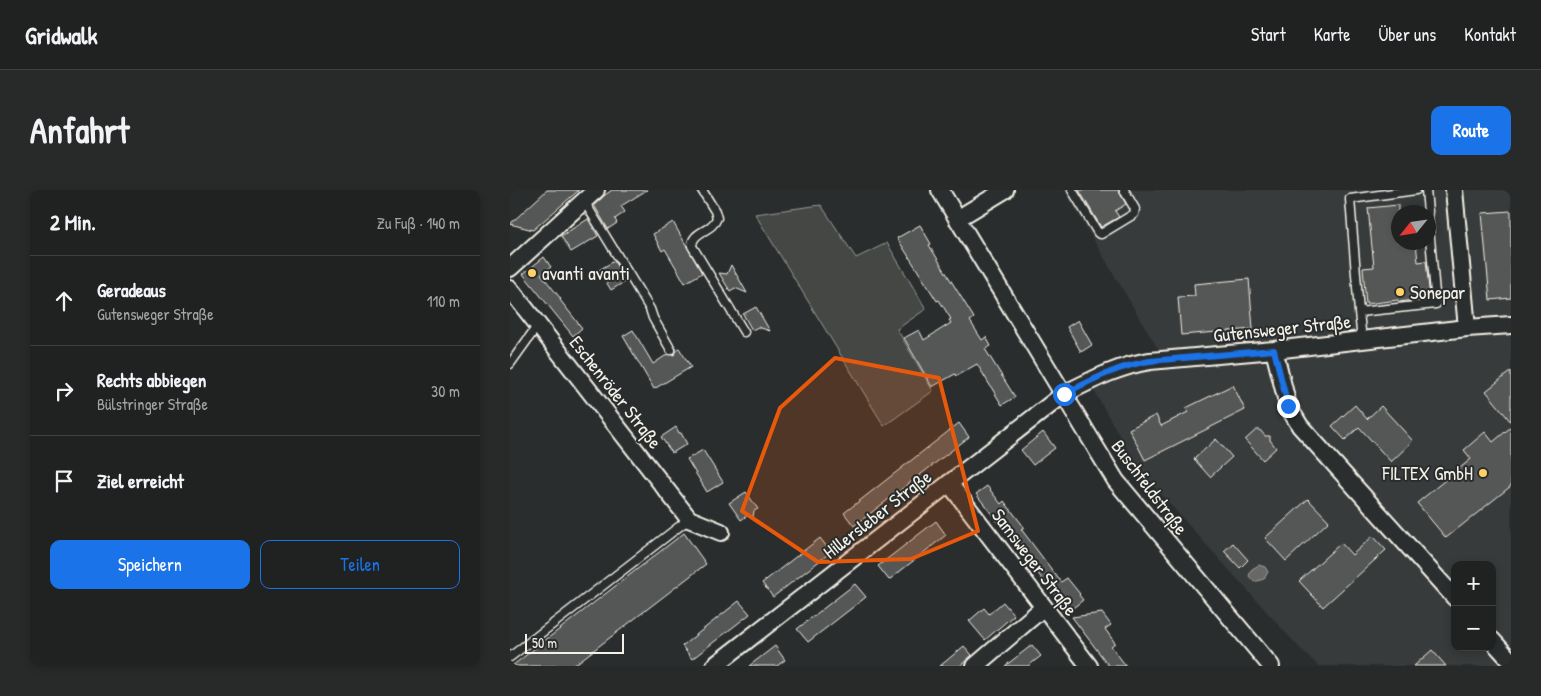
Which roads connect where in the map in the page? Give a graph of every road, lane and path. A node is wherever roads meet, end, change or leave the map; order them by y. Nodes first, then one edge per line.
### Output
1 (702, 190) edge
2 (940, 190) edge
3 (1005, 190) edge
4 (1072, 190) edge
5 (1124, 190) edge
6 (1416, 190) edge
7 (1426, 190) edge
8 (1454, 190) edge
9 (590, 195) edge
10 (1427, 205) edge
11 (957, 219) junction
12 (1431, 250) edge
13 (510, 268) edge
14 (510, 289) edge
15 (1359, 312) junction
16 (1511, 324) edge
17 (538, 325) junction
18 (1467, 328) junction
19 (744, 332) dead end
20 (1362, 340) junction
21 (671, 350) dead end
22 (1274, 350) junction
23 (510, 364) edge
24 (1064, 394) junction
25 (949, 483) junction
26 (689, 519) junction
27 (720, 532) dead end
28 (1451, 594) edge
29 (1044, 607) junction
30 (1496, 644) edge
31 (510, 657) edge
32 (1511, 661) edge
33 (714, 666) edge
34 (975, 666) edge
35 (1089, 666) edge
36 (1270, 666) edge

1 - 19 lane
2 - 11 street, Buschfeldstraße
3 - 11 street
4 - 5 lane
6 - 15 lane
7 - 10 lane
8 - 18 street
9 - 13 street
9 - 21 lane
11 - 24 street, Buschfeldstraße
12 - 15 lane
14 - 17 street, Eschenröder Straße
15 - 20 lane
16 - 18 street, Gutensweger Straße
17 - 23 lane
17 - 26 street, Eschenröder Straße
18 - 20 street, Gutensweger Straße
20 - 22 street, Gutensweger Straße
22 - 24 street, Gutensweger Straße
22 - 28 street
24 - 25 street, Hillersleber Straße
24 - 36 street, Buschfeldstraße
25 - 29 street, Samsweger Straße
25 - 33 street, Hillersleber Straße
26 - 27 street, Eschenröder Straße
26 - 31 lane
29 - 34 street
29 - 35 street, Samsweger Straße
30 - 32 street

